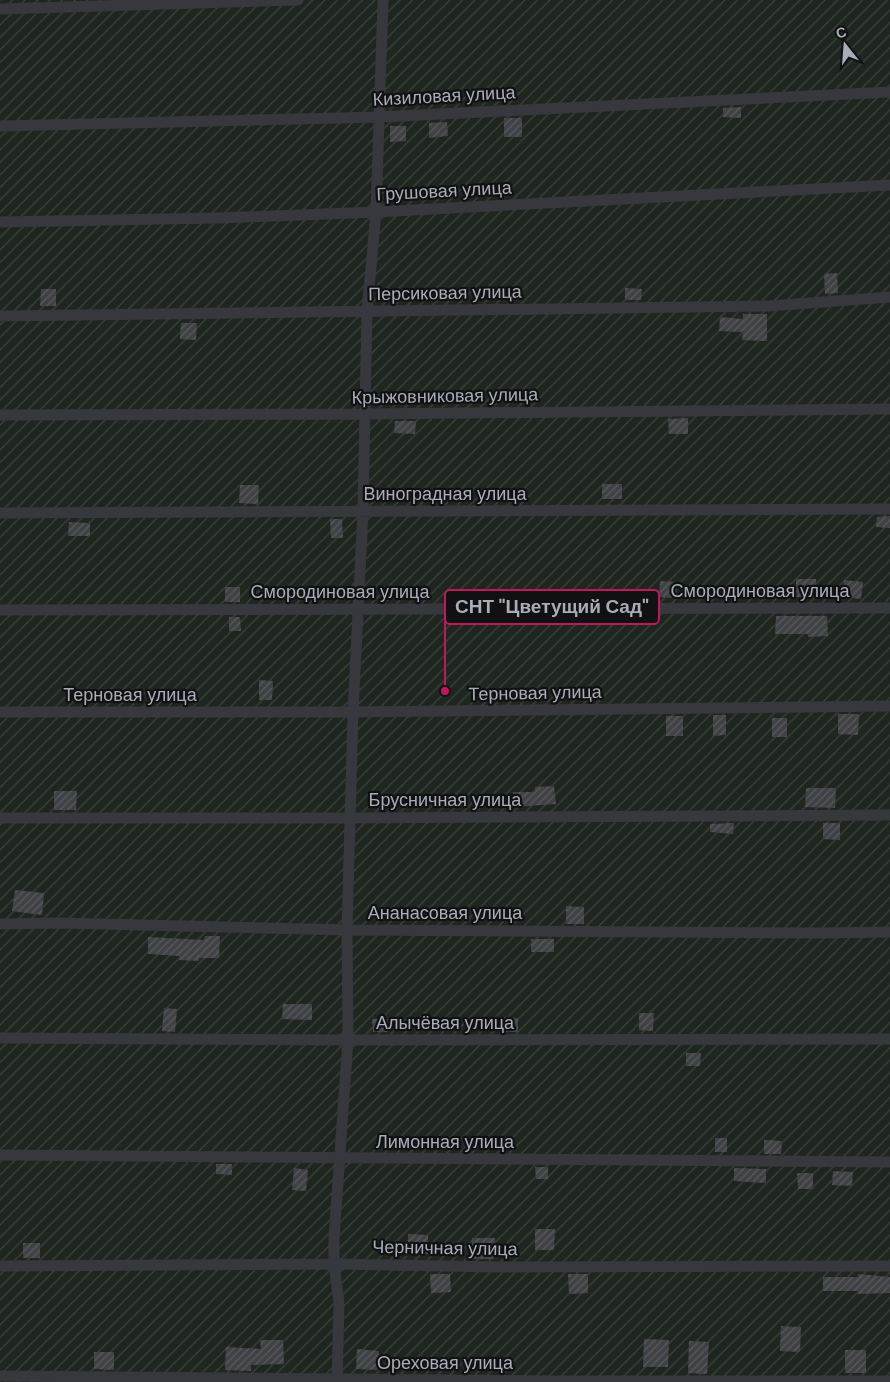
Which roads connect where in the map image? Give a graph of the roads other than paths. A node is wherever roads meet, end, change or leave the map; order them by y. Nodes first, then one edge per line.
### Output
1 (271, 0) edge
2 (298, 0) edge
3 (383, 0) edge
4 (175, 2) edge
5 (81, 3) edge
6 (0, 9) edge
7 (890, 92) edge
8 (380, 117) junction
9 (0, 126) edge
10 (890, 185) edge
11 (376, 212) junction
12 (0, 222) edge
13 (890, 297) edge
14 (367, 311) junction
15 (0, 316) edge
16 (890, 409) edge
17 (364, 414) junction
18 (0, 415) edge
19 (890, 509) edge
20 (364, 511) junction
21 (0, 513) edge
22 (890, 608) edge
23 (0, 610) edge
24 (358, 610) junction
25 (890, 706) edge
26 (0, 712) edge
27 (353, 712) junction
28 (890, 815) edge
29 (0, 818) edge
30 (350, 818) junction
31 (0, 924) edge
32 (348, 930) junction
33 (890, 932) edge
34 (0, 1038) edge
35 (890, 1039) edge
36 (348, 1040) junction
37 (0, 1155) edge
38 (340, 1158) junction
39 (890, 1162) edge
40 (334, 1264) junction
41 (0, 1266) edge
42 (890, 1266) edge
43 (0, 1376) edge
44 (890, 1380) edge
45 (337, 1381) edge

1 - 2 street
1 - 4 street
3 - 8 street
4 - 5 street
5 - 6 street
7 - 8 street, Кизиловая улица
8 - 9 street, Кизиловая улица
8 - 11 street
10 - 11 street, Грушовая улица
11 - 12 street, Грушовая улица
11 - 14 street
13 - 14 street, Персиковая улица
14 - 15 street, Персиковая улица
14 - 17 street
16 - 17 street, Крыжовниковая улица
17 - 18 street, Крыжовниковая улица
17 - 20 street
19 - 20 street, Виноградная улица
20 - 21 street, Виноградная улица
20 - 24 street
22 - 24 street, Смородиновая улица
23 - 24 street, Смородиновая улица
24 - 27 street
25 - 27 street, Терновая улица
26 - 27 street, Терновая улица
27 - 30 street
28 - 30 street, Брусничная улица
29 - 30 street, Брусничная улица
30 - 32 street
31 - 32 street, Ананасовая улица
32 - 33 street, Ананасовая улица
32 - 36 street
34 - 36 street, Алычёвая улица
35 - 36 street, Алычёвая улица
36 - 38 street
37 - 38 street, Лимонная улица
38 - 39 street, Лимонная улица
38 - 40 street
40 - 41 street, Черничная улица
40 - 42 street, Черничная улица
40 - 45 street
43 - 45 street, Ореховая улица
44 - 45 street, Ореховая улица

